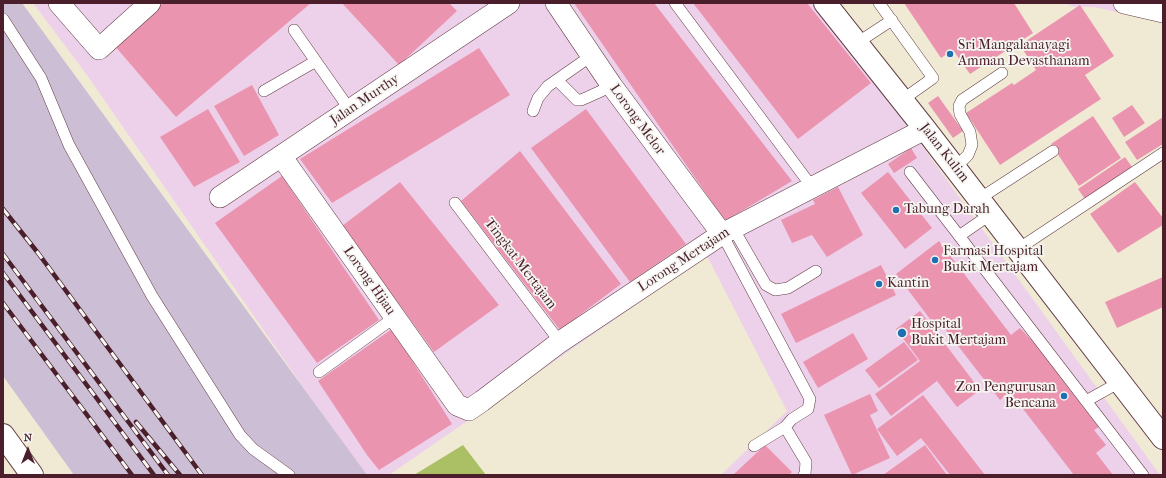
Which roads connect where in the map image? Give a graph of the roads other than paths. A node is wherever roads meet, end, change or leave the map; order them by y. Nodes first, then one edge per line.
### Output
1 (59, 3) edge
2 (150, 3) edge
3 (556, 3) edge
4 (675, 3) edge
5 (825, 3) edge
6 (879, 3) edge
7 (1124, 3) edge
8 (494, 7) edge
9 (1163, 12) edge
10 (3, 19) edge
11 (892, 20) junction
12 (294, 30) dead end
13 (857, 43) junction
14 (591, 56) junction
15 (316, 61) junction
16 (1002, 73) dead end
17 (557, 80) junction
18 (612, 86) junction
19 (264, 91) dead end
20 (902, 100) junction
21 (350, 110) junction
22 (533, 111) dead end
23 (925, 129) junction
24 (1053, 151) dead end
25 (1163, 153) edge
26 (281, 156) junction
27 (955, 168) junction
28 (910, 172) dead end
29 (812, 187) junction
30 (220, 197) dead end
31 (455, 204) dead end
32 (985, 207) junction
33 (727, 231) junction
34 (959, 236) junction
35 (1018, 249) junction
36 (816, 271) dead end
37 (395, 317) junction
38 (560, 342) junction
39 (319, 372) dead end
40 (1120, 382) junction
41 (1086, 401) junction
42 (457, 405) joint
43 (785, 427) junction
44 (1163, 438) edge
45 (754, 446) dead end
46 (9, 448) edge
47 (32, 475) edge
48 (289, 475) edge
49 (804, 475) edge
50 (1143, 475) edge

1 - 2 street
3 - 14 street, Lorong Melor
4 - 29 lane
5 - 13 main road, Jalan Kulim
6 - 11 lane
7 - 9 street
8 - 21 street, Jalan Murthy
10 - 48 lane
11 - 13 lane
11 - 20 lane
12 - 15 lane
13 - 20 main road, Jalan Kulim
14 - 17 lane
14 - 18 street, Lorong Melor
15 - 19 lane
15 - 21 lane
16 - 27 lane
17 - 18 lane
17 - 22 lane
18 - 33 street, Lorong Melor
20 - 23 main road, Jalan Kulim
21 - 26 street, Jalan Murthy
23 - 27 main road, Jalan Kulim
23 - 29 street, Lorong Mertajam
24 - 32 lane
25 - 35 lane
26 - 30 street, Jalan Murthy
26 - 37 street, Lorong Hijau
27 - 32 main road, Jalan Kulim
28 - 34 lane
29 - 33 street, Lorong Mertajam
31 - 38 lane, Tingkat Mertajam
32 - 34 lane
32 - 35 main road, Jalan Kulim
33 - 36 lane
33 - 38 street, Lorong Mertajam
33 - 43 lane
34 - 41 lane
35 - 40 main road, Jalan Kulim
37 - 39 lane
37 - 42 street, Lorong Hijau
38 - 42 street, Lorong Mertajam
40 - 41 lane
40 - 44 main road, Jalan Kulim
41 - 50 lane
43 - 45 lane
43 - 49 lane
46 - 47 main road

